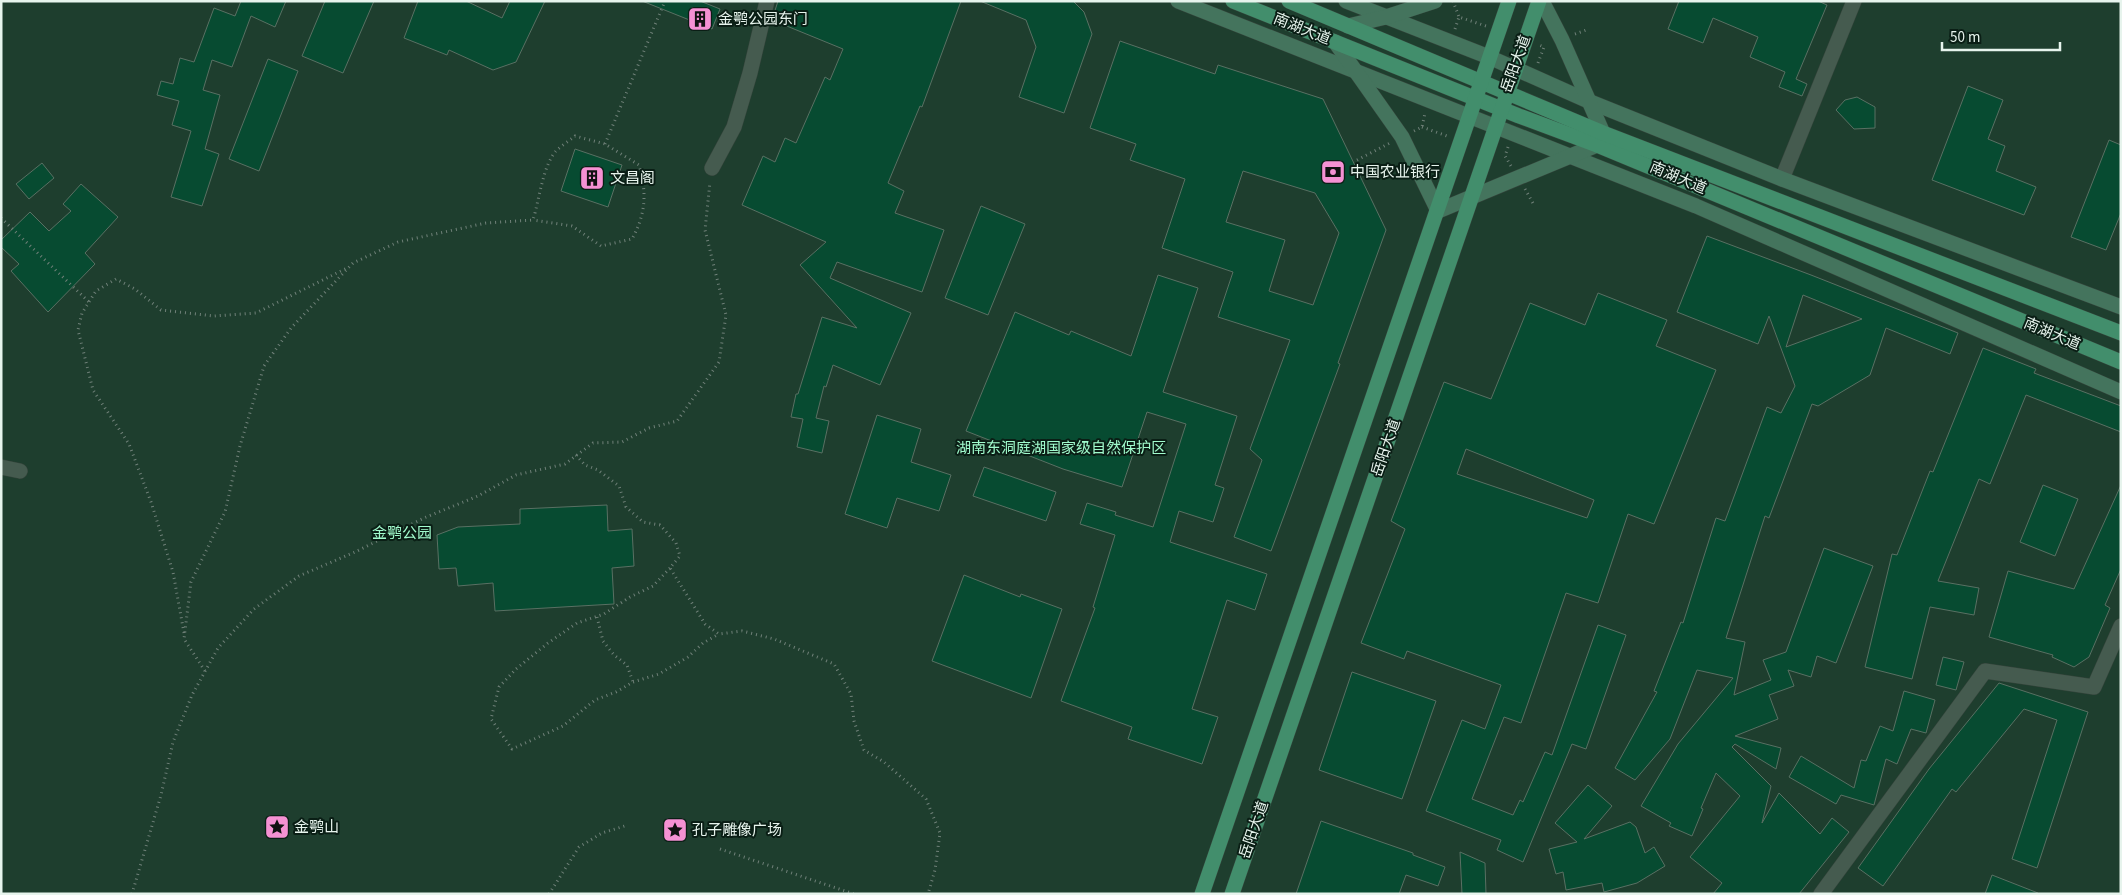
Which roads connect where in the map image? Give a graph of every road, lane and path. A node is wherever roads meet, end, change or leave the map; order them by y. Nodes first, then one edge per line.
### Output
1 (665, 1) edge
2 (767, 1) edge
3 (1178, 1) edge
4 (1233, 1) edge
5 (1289, 1) edge
6 (1346, 1) edge
7 (1435, 1) edge
8 (1453, 1) edge
9 (1509, 1) edge
10 (1540, 1) edge
11 (1854, 1) edge
12 (1386, 17) junction
13 (1459, 17) dead end
14 (1348, 26) junction
15 (1335, 42) junction
16 (1489, 57) junction
17 (1515, 68) junction
18 (1355, 71) junction
19 (1480, 81) junction
20 (1506, 92) junction
21 (1475, 98) junction
22 (1588, 101) junction
23 (1501, 109) junction
24 (1469, 115) junction
25 (1495, 125) junction
26 (1600, 139) junction
27 (605, 144) junction
28 (1571, 155) junction
29 (712, 168) joint
30 (1782, 180) junction
31 (1471, 196) junction
32 (1438, 211) junction
33 (1, 218) edge
34 (533, 220) junction
35 (350, 266) junction
36 (89, 302) junction
37 (2121, 307) edge
38 (2121, 332) edge
39 (2121, 362) edge
40 (2121, 392) edge
41 (576, 455) junction
42 (1, 467) edge
43 (20, 472) dead end
44 (670, 568) junction
45 (597, 617) junction
46 (2121, 626) edge
47 (719, 634) junction
48 (184, 639) junction
49 (205, 671) junction
50 (633, 682) junction
51 (628, 825) dead end
52 (720, 849) dead end
53 (132, 894) edge
54 (550, 894) edge
55 (854, 894) edge
56 (928, 894) edge
57 (1202, 894) edge
58 (1232, 894) edge
59 (1821, 894) edge

1 - 27 path
2 - 29 street
3 - 18 main road
4 - 15 main road, 南湖大道
5 - 14 main road, 南湖大道
6 - 12 main road
7 - 12 main road
8 - 13 path
9 - 16 main road, 岳阳大道
10 - 17 main road, 岳阳大道
10 - 22 main road
11 - 30 street
12 - 14 main road
12 - 16 main road
14 - 19 main road, 南湖大道
15 - 18 main road
15 - 21 main road, 南湖大道
16 - 17 main road
16 - 19 main road, 岳阳大道
17 - 20 main road, 岳阳大道
17 - 22 main road
18 - 24 main road
18 - 32 main road
19 - 20 main road, 南湖大道
19 - 21 main road, 岳阳大道
20 - 23 main road, 岳阳大道
20 - 26 main road, 南湖大道
21 - 23 main road, 南湖大道
21 - 24 main road, 岳阳大道
22 - 26 main road
22 - 30 main road
23 - 25 main road, 岳阳大道
23 - 26 main road, 南湖大道
24 - 25 main road
24 - 32 main road, 岳阳大道
25 - 28 main road
25 - 31 main road, 岳阳大道
26 - 28 main road
26 - 38 main road, 南湖大道
26 - 39 main road, 南湖大道
27 - 34 path
27 - 34 path
28 - 31 main road
28 - 40 main road
29 - 41 path
30 - 37 main road
31 - 32 main road
31 - 58 main road, 岳阳大道
32 - 57 main road, 岳阳大道
33 - 36 path
34 - 35 path
35 - 36 path
35 - 48 path
36 - 48 path
41 - 44 path
41 - 49 path
42 - 43 street
44 - 45 path
44 - 47 path
45 - 50 path
45 - 50 path
46 - 59 street
47 - 50 path
47 - 56 path
48 - 49 path
49 - 53 path
51 - 54 path
52 - 55 path

